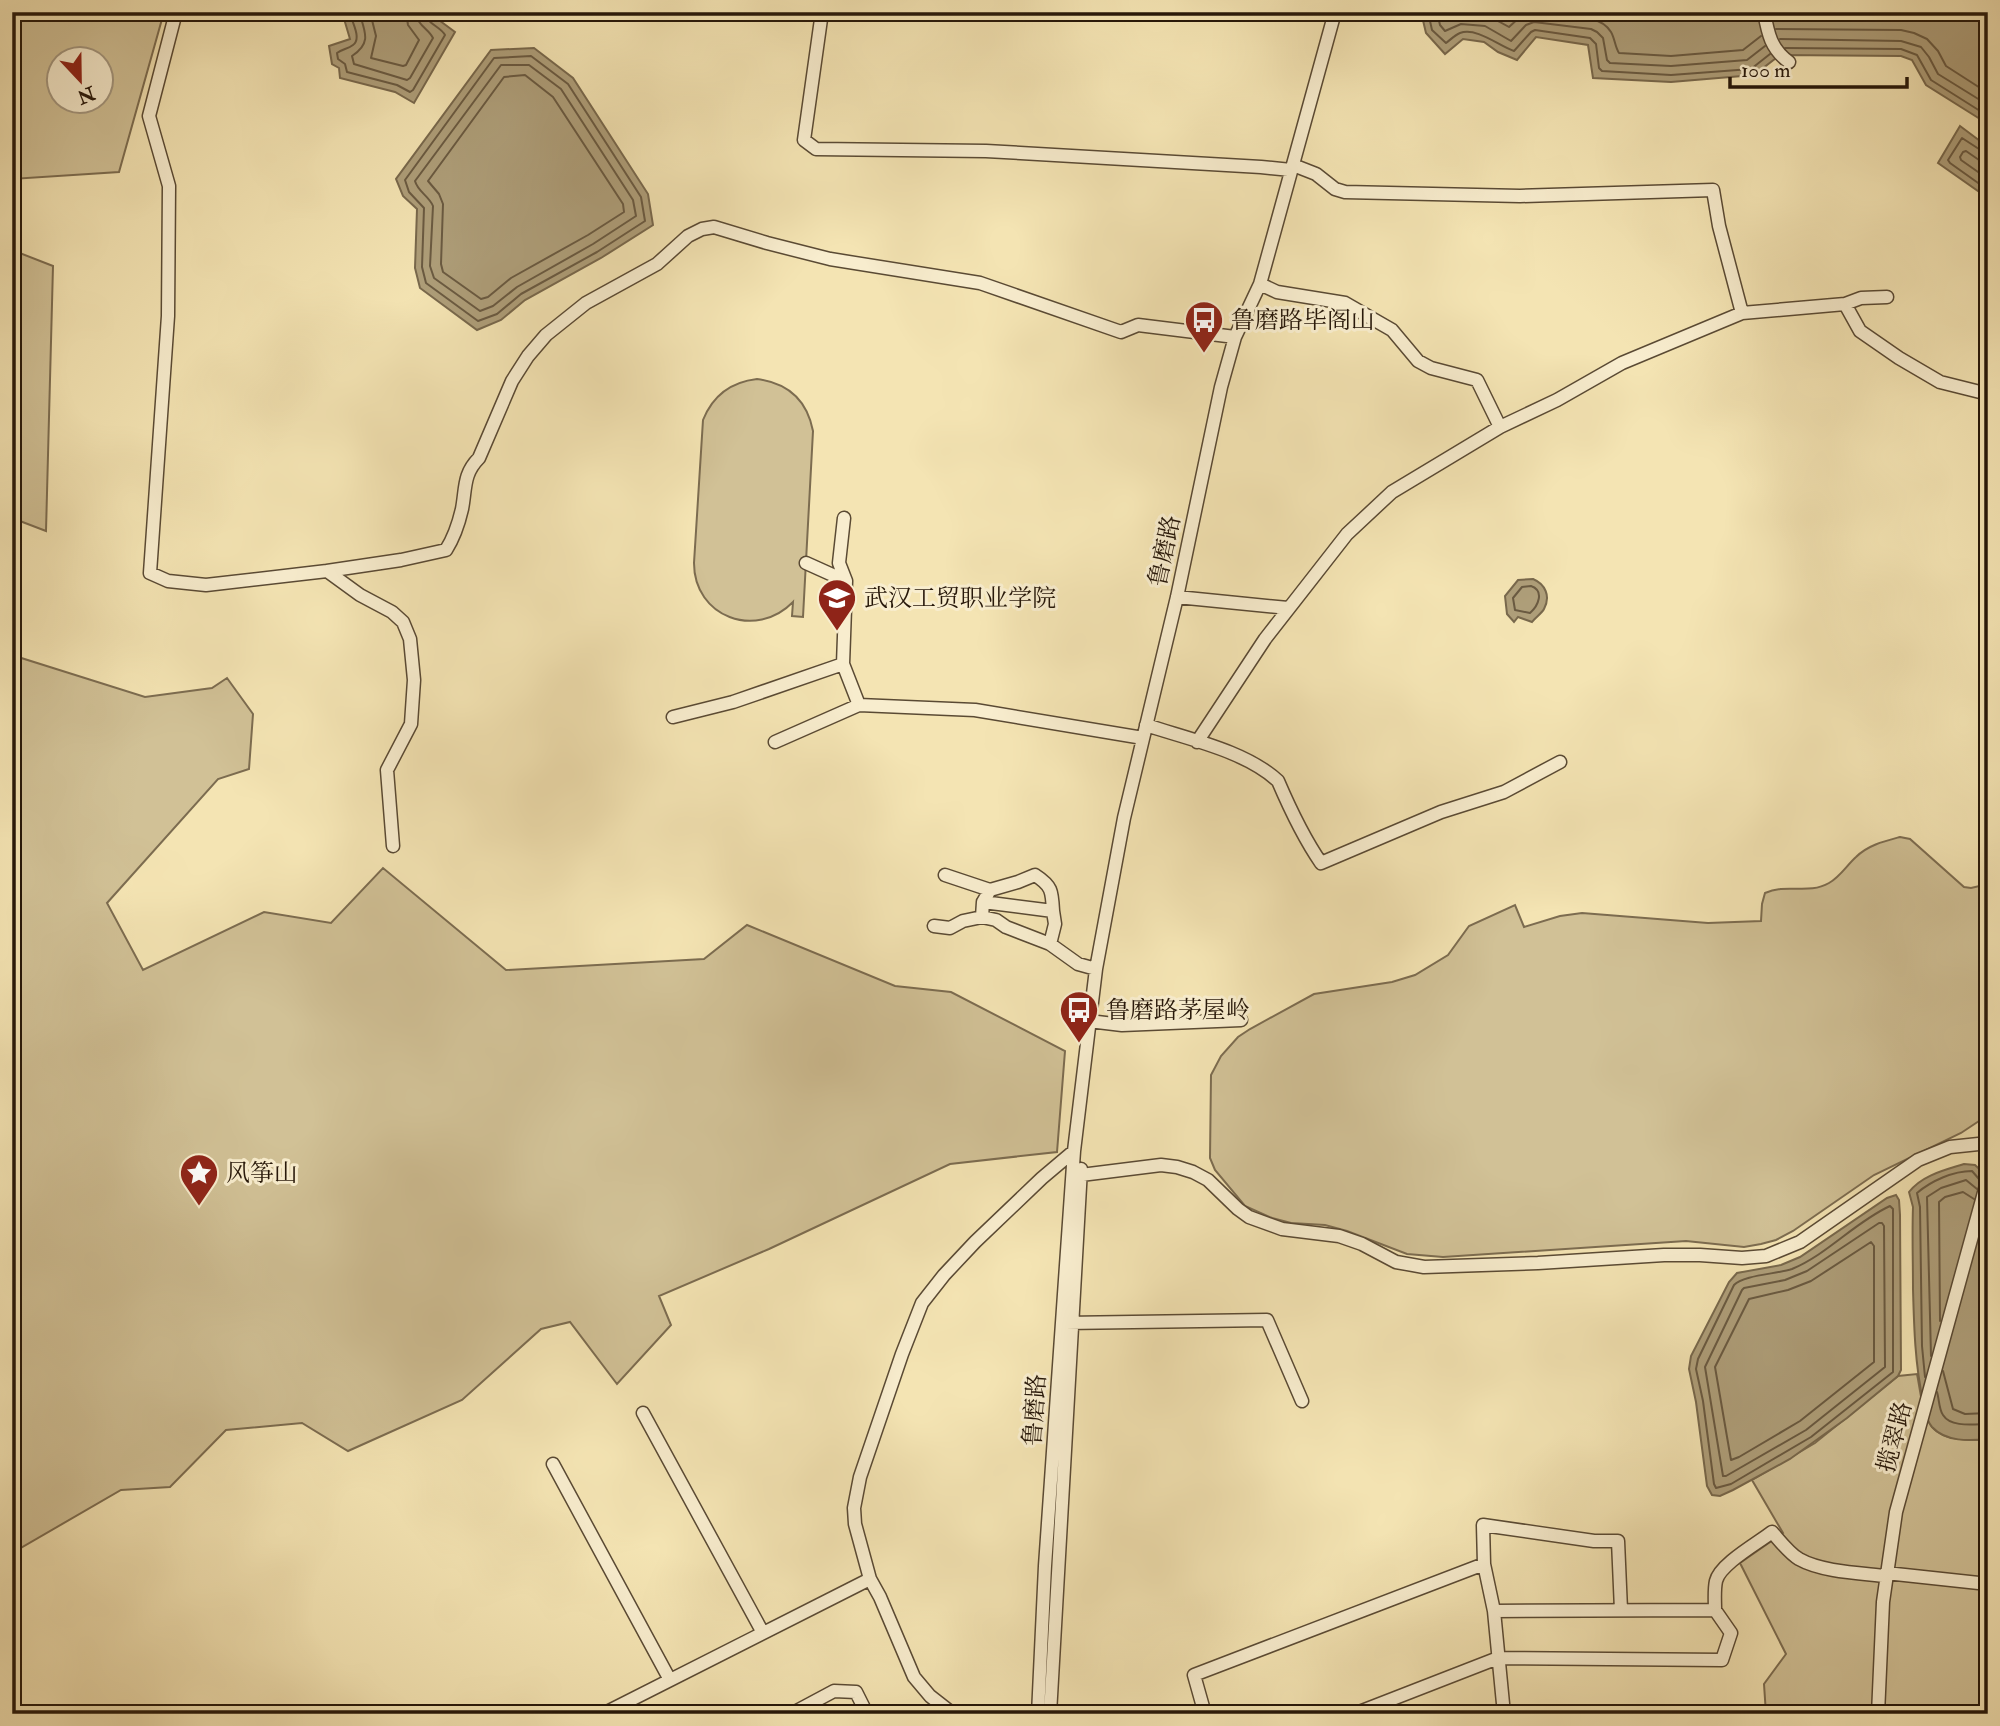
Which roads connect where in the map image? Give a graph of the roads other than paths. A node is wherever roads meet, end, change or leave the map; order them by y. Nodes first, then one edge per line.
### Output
1 (176, 12) edge
2 (822, 12) edge
3 (1335, 12) edge
4 (1764, 12) edge
5 (1789, 62) dead end
6 (1292, 168) junction
7 (1260, 284) junction
8 (1886, 297) dead end
9 (1845, 304) junction
10 (1742, 313) junction
11 (1235, 337) junction
12 (1988, 394) edge
13 (1500, 427) junction
14 (844, 518) dead end
15 (806, 563) dead end
16 (327, 571) junction
17 (846, 581) junction
18 (1177, 597) junction
19 (1289, 608) junction
20 (843, 664) junction
21 (859, 705) junction
22 (673, 717) dead end
23 (1144, 732) junction
24 (775, 742) dead end
25 (1197, 742) junction
26 (1560, 762) dead end
27 (393, 846) dead end
28 (945, 875) dead end
29 (990, 890) junction
30 (983, 902) junction
31 (1053, 911) junction
32 (982, 918) junction
33 (934, 926) dead end
34 (1050, 944) junction
35 (1096, 969) junction
36 (1241, 1020) dead end
37 (1089, 1021) junction
38 (1080, 1109) junction
39 (1988, 1143) edge
40 (1074, 1151) junction
41 (1077, 1175) junction
42 (1988, 1178) edge
43 (1068, 1323) junction
44 (1302, 1401) dead end
45 (643, 1413) dead end
46 (553, 1464) dead end
47 (1484, 1564) junction
48 (1886, 1574) junction
49 (870, 1579) junction
50 (1988, 1584) edge
51 (1621, 1610) junction
52 (1715, 1610) junction
53 (1494, 1611) junction
54 (763, 1633) junction
55 (1498, 1658) junction
56 (670, 1679) junction
57 (603, 1714) edge
58 (790, 1714) edge
59 (867, 1714) edge
60 (953, 1714) edge
61 (1038, 1714) edge
62 (1050, 1714) edge
63 (1205, 1714) edge
64 (1354, 1714) edge
65 (1504, 1714) edge
66 (1878, 1714) edge

1 - 16 street
2 - 6 street
3 - 6 street, 鲁磨路
4 - 5 street
6 - 7 street, 鲁磨路
6 - 10 street
7 - 11 street, 鲁磨路
7 - 13 street
8 - 9 street
9 - 10 street
9 - 12 street
10 - 13 street
11 - 16 street
11 - 18 street, 鲁磨路
13 - 19 street
14 - 17 street
15 - 17 street
16 - 27 street
17 - 20 street
18 - 19 street
18 - 23 street, 鲁磨路
19 - 25 street
20 - 21 street
20 - 22 street
21 - 23 street
21 - 24 street
23 - 25 street
23 - 35 street, 鲁磨路
25 - 26 street
28 - 29 street
29 - 30 street
29 - 31 street
30 - 31 street
30 - 32 street
31 - 34 street
32 - 33 street
32 - 34 street
34 - 35 street
35 - 37 street, 鲁磨路
36 - 37 street
37 - 38 street, 鲁磨路
38 - 40 street, 鲁磨路
38 - 41 street, 鲁磨路
39 - 41 street
40 - 41 street, 鲁磨路
40 - 49 street
41 - 43 street, 鲁磨路
42 - 48 street, 揽翠路
43 - 44 street
43 - 61 street, 鲁磨路
43 - 62 street, 鲁磨路
45 - 54 street
46 - 56 street
47 - 51 street
47 - 53 street
47 - 63 street
48 - 50 street
48 - 52 street
48 - 66 street, 揽翠路
49 - 54 street
49 - 60 street
51 - 52 street
51 - 53 street
52 - 55 street
53 - 55 street
54 - 56 street
55 - 64 street
55 - 65 street
56 - 57 street
58 - 59 street

